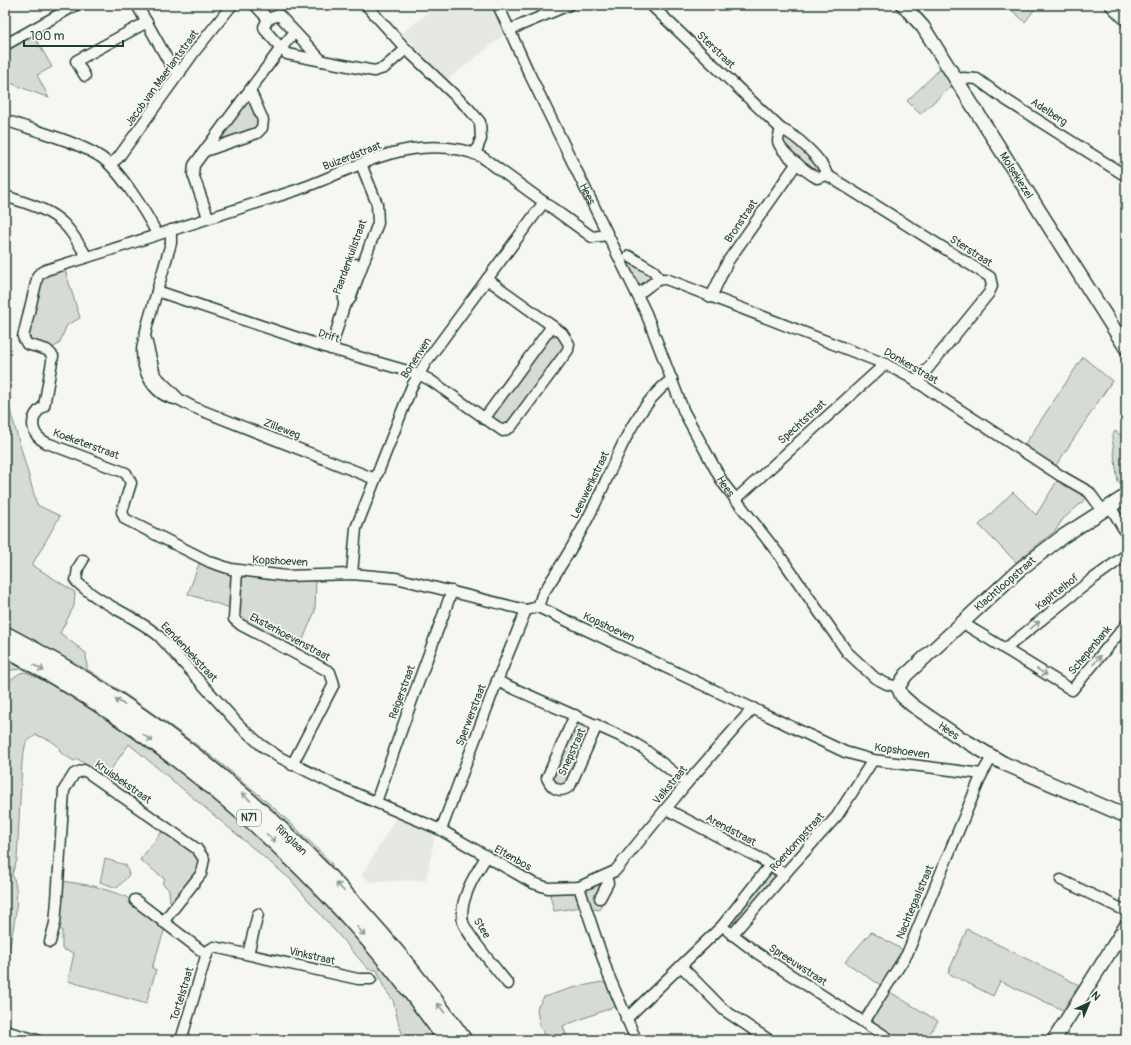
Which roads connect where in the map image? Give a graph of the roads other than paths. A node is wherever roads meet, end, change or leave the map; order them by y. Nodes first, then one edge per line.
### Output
1 (76, 5) edge
2 (137, 5) edge
3 (255, 5) edge
4 (498, 5) edge
5 (569, 5) edge
6 (651, 5) edge
7 (904, 5) edge
8 (1110, 5) edge
9 (227, 7) edge
10 (372, 7) edge
11 (268, 19) junction
12 (147, 22) junction
13 (1126, 22) edge
14 (510, 30) junction
15 (295, 32) junction
16 (5, 45) edge
17 (281, 48) junction
18 (406, 49) junction
19 (322, 61) junction
20 (180, 73) junction
21 (85, 76) dead end
22 (956, 80) junction
23 (250, 90) junction
24 (5, 120) edge
25 (781, 129) junction
26 (205, 151) junction
27 (475, 154) junction
28 (797, 163) junction
29 (110, 164) junction
30 (361, 164) junction
31 (827, 176) junction
32 (1126, 176) edge
33 (5, 196) edge
34 (544, 202) junction
35 (208, 217) junction
36 (171, 230) junction
37 (157, 234) junction
38 (608, 235) junction
39 (629, 256) dead end
40 (87, 257) junction
41 (487, 279) junction
42 (660, 279) junction
43 (157, 292) junction
44 (637, 294) junction
45 (711, 297) junction
46 (552, 326) junction
47 (1126, 348) edge
48 (331, 349) junction
49 (886, 364) junction
50 (418, 374) junction
51 (672, 379) junction
52 (917, 382) junction
53 (484, 419) junction
54 (375, 479) junction
55 (1126, 496) edge
56 (735, 500) junction
57 (1106, 508) junction
58 (1126, 533) edge
59 (1126, 555) edge
60 (83, 560) dead end
61 (210, 562) joint
62 (238, 570) junction
63 (352, 574) junction
64 (452, 591) junction
65 (538, 607) junction
66 (526, 610) junction
67 (961, 622) junction
68 (1126, 625) edge
69 (5, 627) edge
70 (5, 634) edge
71 (20, 642) junction
72 (5, 649) edge
73 (1005, 649) junction
74 (497, 681) junction
75 (898, 687) junction
76 (753, 708) junction
77 (575, 715) junction
78 (597, 725) junction
79 (992, 757) junction
80 (873, 760) junction
81 (292, 764) junction
82 (982, 774) junction
83 (687, 783) junction
84 (376, 802) junction
85 (666, 809) junction
86 (1126, 816) edge
87 (441, 830) junction
88 (486, 857) junction
89 (770, 865) junction
90 (784, 874) junction
91 (606, 876) junction
92 (1061, 880) dead end
93 (579, 887) junction
94 (600, 898) dead end
95 (135, 900) dead end
96 (1126, 911) edge
97 (258, 914) dead end
98 (163, 922) junction
99 (722, 926) junction
100 (1126, 926) edge
101 (732, 935) junction
102 (50, 942) dead end
103 (1121, 944) edge
104 (248, 954) junction
105 (207, 955) junction
106 (681, 966) junction
107 (371, 979) dead end
108 (508, 984) dead end
109 (626, 1019) junction
110 (864, 1022) junction
111 (5, 1030) edge
112 (1059, 1038) edge
113 (37, 1040) edge
114 (181, 1040) edge
115 (446, 1040) edge
116 (464, 1040) edge
117 (636, 1040) edge
118 (769, 1040) edge
119 (891, 1040) edge

1 - 16 street
2 - 12 street
3 - 11 street
4 - 14 street, Hees
5 - 14 street
6 - 25 street, Sterstraat
7 - 22 main road, Molsekiezel
8 - 13 street
9 - 20 street, Jacob van Maerlantstraat
10 - 18 street
11 - 15 street
11 - 17 street
12 - 20 street
12 - 21 street
14 - 38 street, Hees
15 - 17 street
15 - 19 street
17 - 19 street
17 - 23 street
18 - 19 street
18 - 27 street
20 - 29 street, Jacob van Maerlantstraat
22 - 32 street, Adelberg
22 - 47 main road, Molsekiezel
23 - 26 street
23 - 26 street
24 - 29 street
25 - 28 street, Sterstraat
25 - 31 street, Sterstraat
26 - 35 street
27 - 30 street, Buizerdstraat
27 - 34 street, Buizerdstraat
28 - 31 street, Sterstraat
28 - 45 street, Bronstraat
29 - 37 street
30 - 35 street, Buizerdstraat
30 - 48 street, Paardenkuilstraat
31 - 52 street, Sterstraat
33 - 40 street
34 - 38 street, Buizerdstraat
34 - 41 street, Bonenven
35 - 36 street, Buizerdstraat
36 - 37 street, Buizerdstraat
36 - 43 street, Zilleweg
37 - 40 street, Buizerdstraat
38 - 44 street, Hees
39 - 42 street, Donkerstraat
40 - 61 street, Koeketerstraat
41 - 46 street, Drift
41 - 50 street, Bonenven
42 - 44 street
42 - 45 street, Donkerstraat
43 - 48 street, Drift
43 - 54 street, Zilleweg
44 - 51 street, Hees
45 - 49 street, Donkerstraat
46 - 53 street
46 - 53 street, Drift
48 - 50 street, Drift
49 - 52 street, Donkerstraat
49 - 56 street, Spechtstraat
50 - 53 street, Drift
50 - 54 street, Bonenven
51 - 56 street, Hees
51 - 65 street, Leeuwerikstraat
52 - 57 street, Donkerstraat
54 - 63 street, Bonenven
55 - 57 main road, Klachtloopstraat
56 - 75 street, Hees
57 - 58 street, Donkerstraat
57 - 67 main road, Klachtloopstraat
73 -> 59 street, Kapittelhof
60 - 81 street, Eendenbekstraat
61 - 62 street, Kopshoeven
62 - 63 street, Kopshoeven
62 - 81 street, Eksterhoevenstraat
63 - 64 street, Kopshoeven
64 - 66 street, Kopshoeven
64 - 84 street, Reigerstraat
65 - 66 street, Kopshoeven
65 - 76 street, Kopshoeven
66 - 74 street, Sperwerstraat
67 - 73 street
67 - 75 main road, Klachtloopstraat
73 -> 68 street, Schepenbank
69 - 71 main road, Ringlaan
70 - 71 highway, Ringlaan / N71
116 -> 71 highway, Ringlaan / N71
72 -> 115 highway, Ringlaan / N71
74 - 77 street, Snepstraat
74 - 87 street, Sperwerstraat
75 - 79 main road, Hees
76 - 80 street, Kopshoeven
76 - 83 street, Valkstraat
77 - 78 street, Snepstraat
77 - 78 street, Snepstraat
78 - 83 street, Snepstraat
79 - 82 street, Nachtegaalstraat
79 - 86 main road, Hees
80 - 82 street, Kopshoeven
80 - 90 street, Roerdompstraat
81 - 84 street, Eltenbos
82 - 110 street, Nachtegaalstraat
83 - 85 street, Valkstraat
84 - 87 street, Eltenbos
85 - 89 street, Arendstraat
85 - 91 street, Valkstraat
87 - 88 street, Eltenbos
88 - 93 street, Eltenbos
88 - 108 street, Stee
89 - 90 street, Arendstraat
89 - 99 street, Roerdompstraat
90 - 101 street, Roerdompstraat
91 - 93 street, Valkstraat
91 - 94 street
92 - 96 street
93 - 109 street
95 - 98 street
97 - 104 street
98 - 102 street, Kruisbekstraat
98 - 105 street
99 - 101 street, Spreeuwstraat
99 - 106 street, Roerdompstraat
100 - 103 main road
101 - 110 street, Spreeuwstraat
103 - 112 main road
104 - 105 street, Vinkstraat
104 - 107 street, Vinkstraat
105 - 114 street, Tortelstraat
106 - 109 street, Roerdompstraat
106 - 118 street
109 - 117 street
110 - 119 street
111 - 113 street

